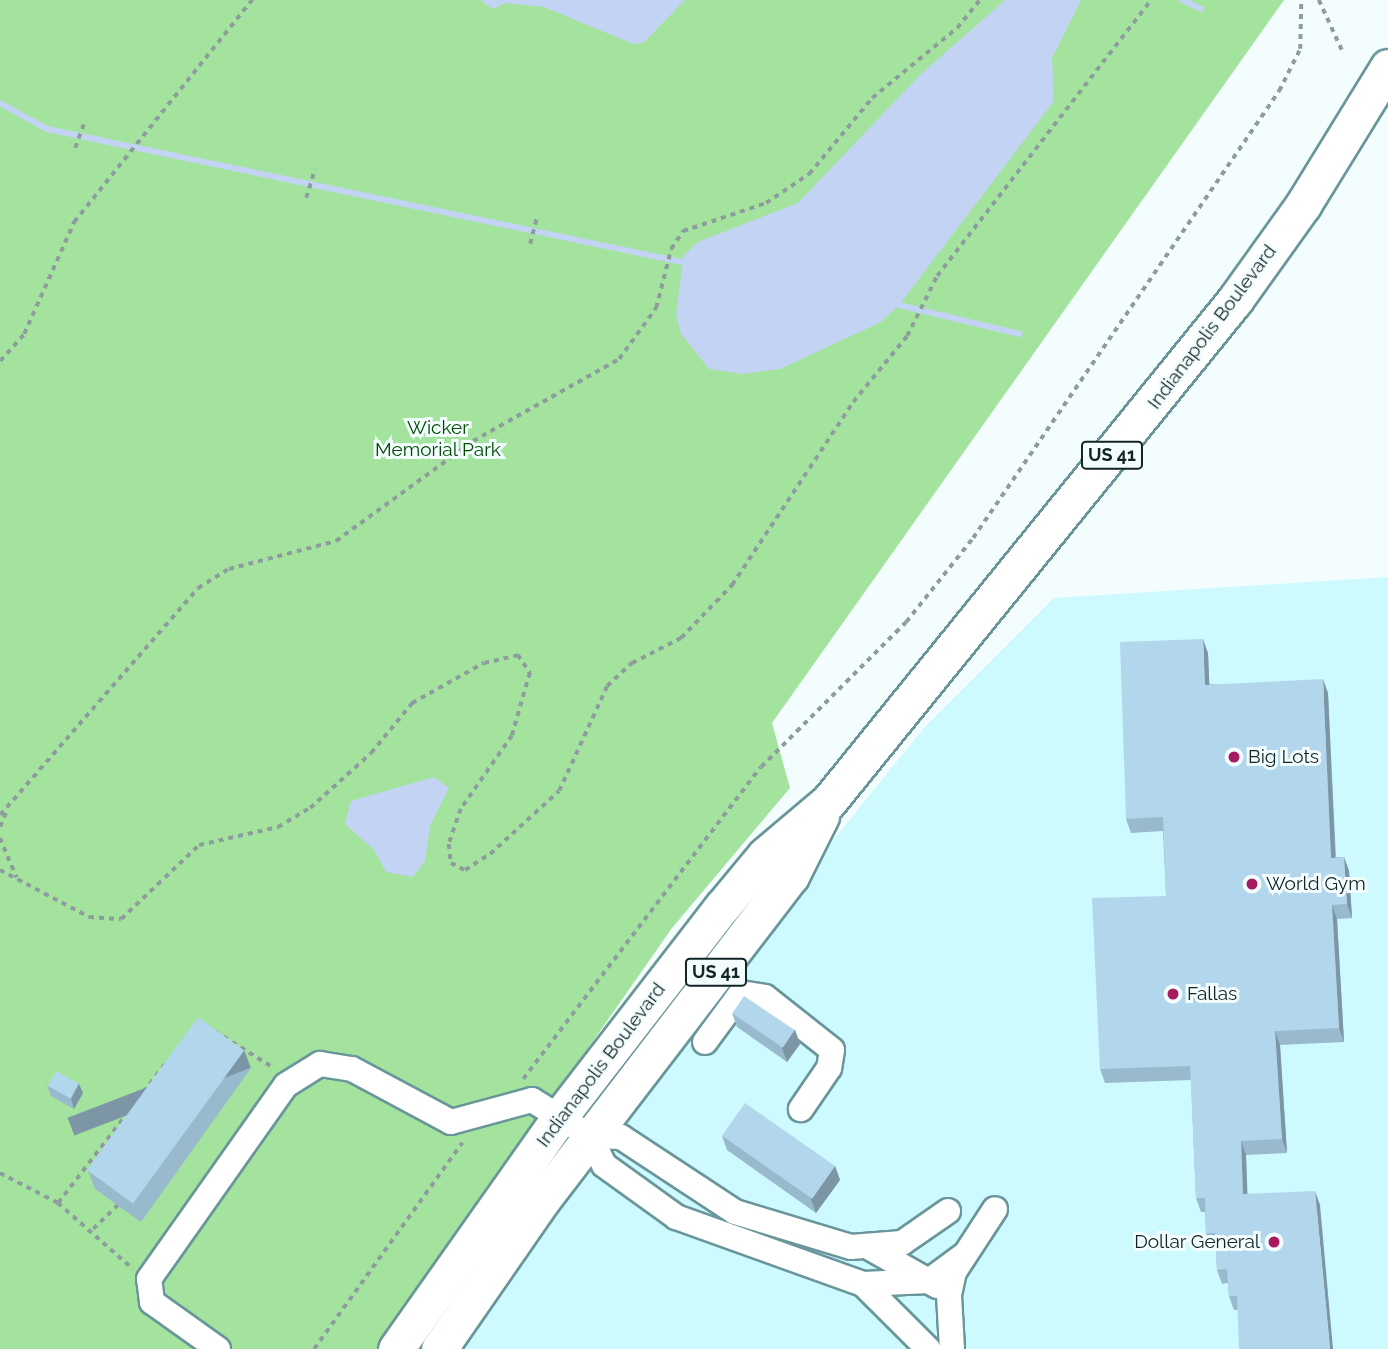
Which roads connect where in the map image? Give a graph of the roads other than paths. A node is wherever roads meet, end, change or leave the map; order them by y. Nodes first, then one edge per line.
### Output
1 (1388, 67) edge
2 (829, 801) junction
3 (705, 1042) dead end
4 (801, 1109) dead end
5 (561, 1115) junction
6 (590, 1136) junction
7 (995, 1209) dead end
8 (948, 1210) dead end
9 (873, 1249) junction
10 (863, 1284) junction
11 (939, 1288) junction
12 (218, 1349) edge
13 (396, 1349) edge
14 (439, 1349) edge
15 (928, 1349) edge
16 (952, 1349) edge

1 - 2 highway, Indianapolis Boulevard / US 41
2 - 5 highway, Indianapolis Boulevard / US 41
2 - 6 highway, Indianapolis Boulevard / US 41
3 - 4 lane
5 - 6 lane
5 - 12 lane
5 - 13 highway, Indianapolis Boulevard / US 41
6 - 9 lane
6 - 10 lane
6 - 14 highway, Indianapolis Boulevard / US 41
7 - 11 lane
8 - 9 lane
9 - 11 lane
10 - 11 lane
10 - 15 lane
11 - 16 lane

